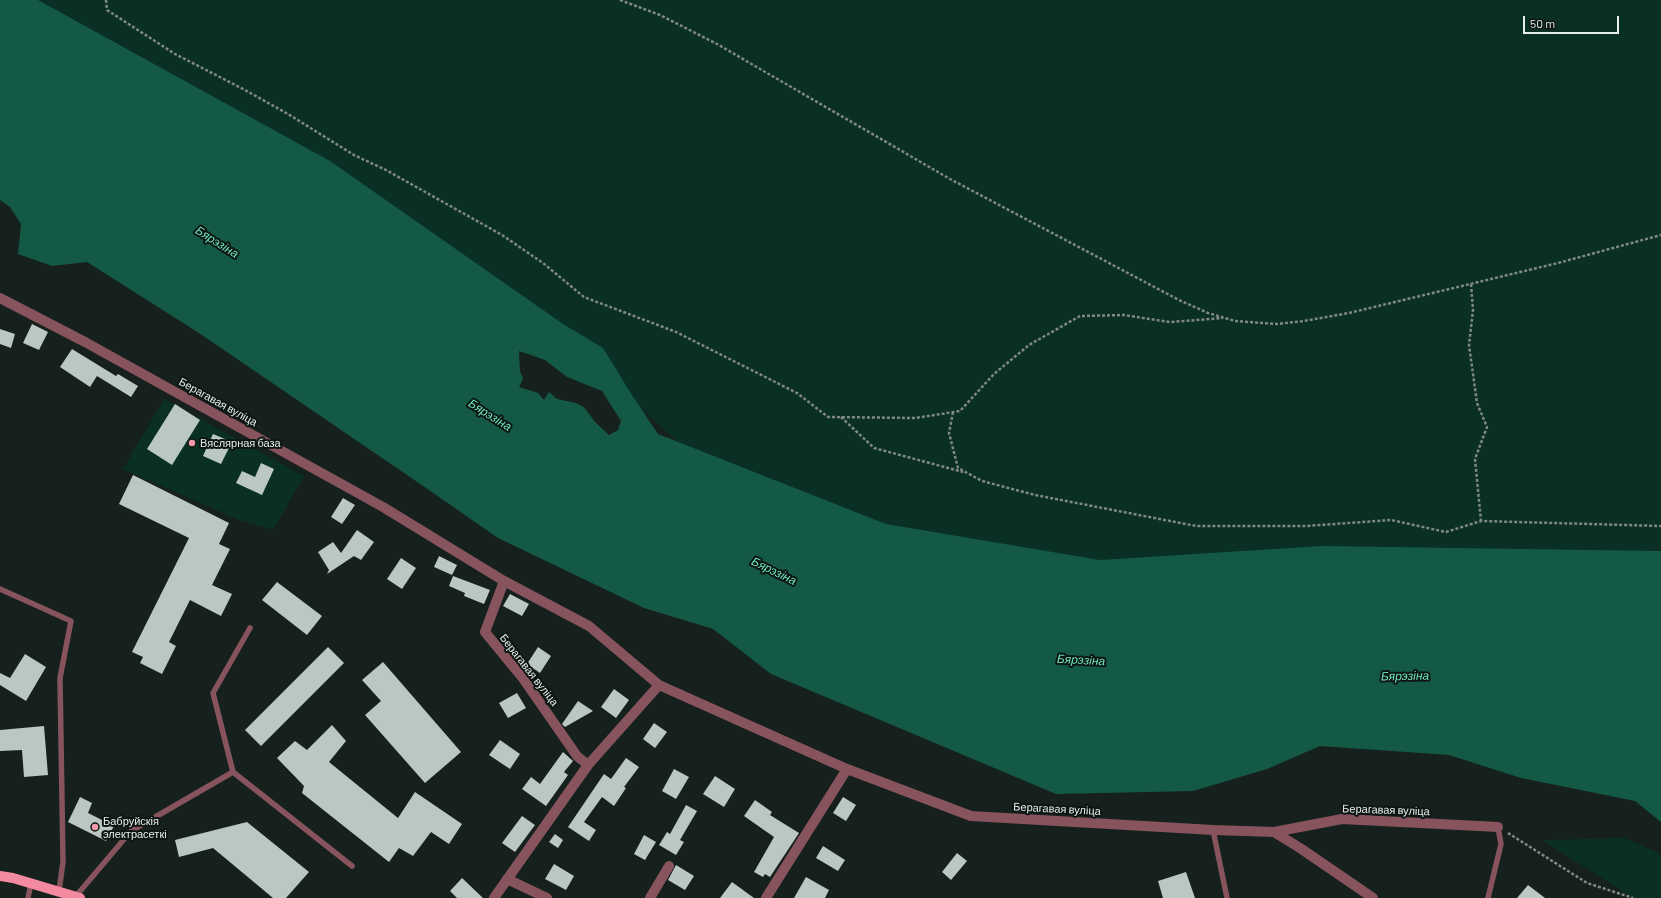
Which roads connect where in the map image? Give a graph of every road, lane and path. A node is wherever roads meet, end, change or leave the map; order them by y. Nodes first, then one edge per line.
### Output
1 (106, 0) edge
2 (620, 0) edge
3 (1661, 235) edge
4 (1472, 284) junction
5 (0, 298) edge
6 (1223, 318) junction
7 (953, 412) junction
8 (841, 417) junction
9 (967, 473) junction
10 (1480, 521) junction
11 (1661, 526) edge
12 (504, 581) junction
13 (0, 589) edge
14 (250, 628) dead end
15 (659, 685) junction
16 (588, 765) junction
17 (847, 770) junction
18 (233, 772) junction
19 (1498, 827) junction
20 (1213, 830) junction
21 (1274, 832) junction
22 (352, 866) dead end
23 (669, 866) dead end
24 (0, 876) edge
25 (507, 879) junction
26 (31, 883) junction
27 (59, 891) junction
28 (78, 897) edge
29 (28, 898) edge
30 (494, 898) edge
31 (547, 898) edge
32 (650, 898) edge
33 (766, 898) edge
34 (1227, 898) edge
35 (1373, 898) edge
36 (1488, 898) edge
37 (1633, 898) edge

1 - 8 path
2 - 6 path
3 - 4 path
4 - 6 path
4 - 10 path
5 - 12 street, Берагавая вуліца
6 - 7 path
7 - 8 path
7 - 9 path
8 - 9 path
9 - 10 path
10 - 11 path
12 - 15 street, Берагавая вуліца
12 - 16 street, Берагавая вуліца
13 - 27 lane
14 - 18 lane
15 - 16 street
15 - 17 street, Берагавая вуліца
16 - 25 street
17 - 20 street, Берагавая вуліца
17 - 33 street
18 - 22 lane
18 - 28 lane
19 - 21 street, Берагавая вуліца
19 - 36 lane
19 - 37 path
20 - 21 street, Берагавая вуліца
20 - 34 lane
21 - 35 street, Берагавая вуліца
23 - 32 street
24 - 26 main road
25 - 30 street
25 - 31 street
26 - 27 main road
26 - 29 lane
27 - 28 main road

